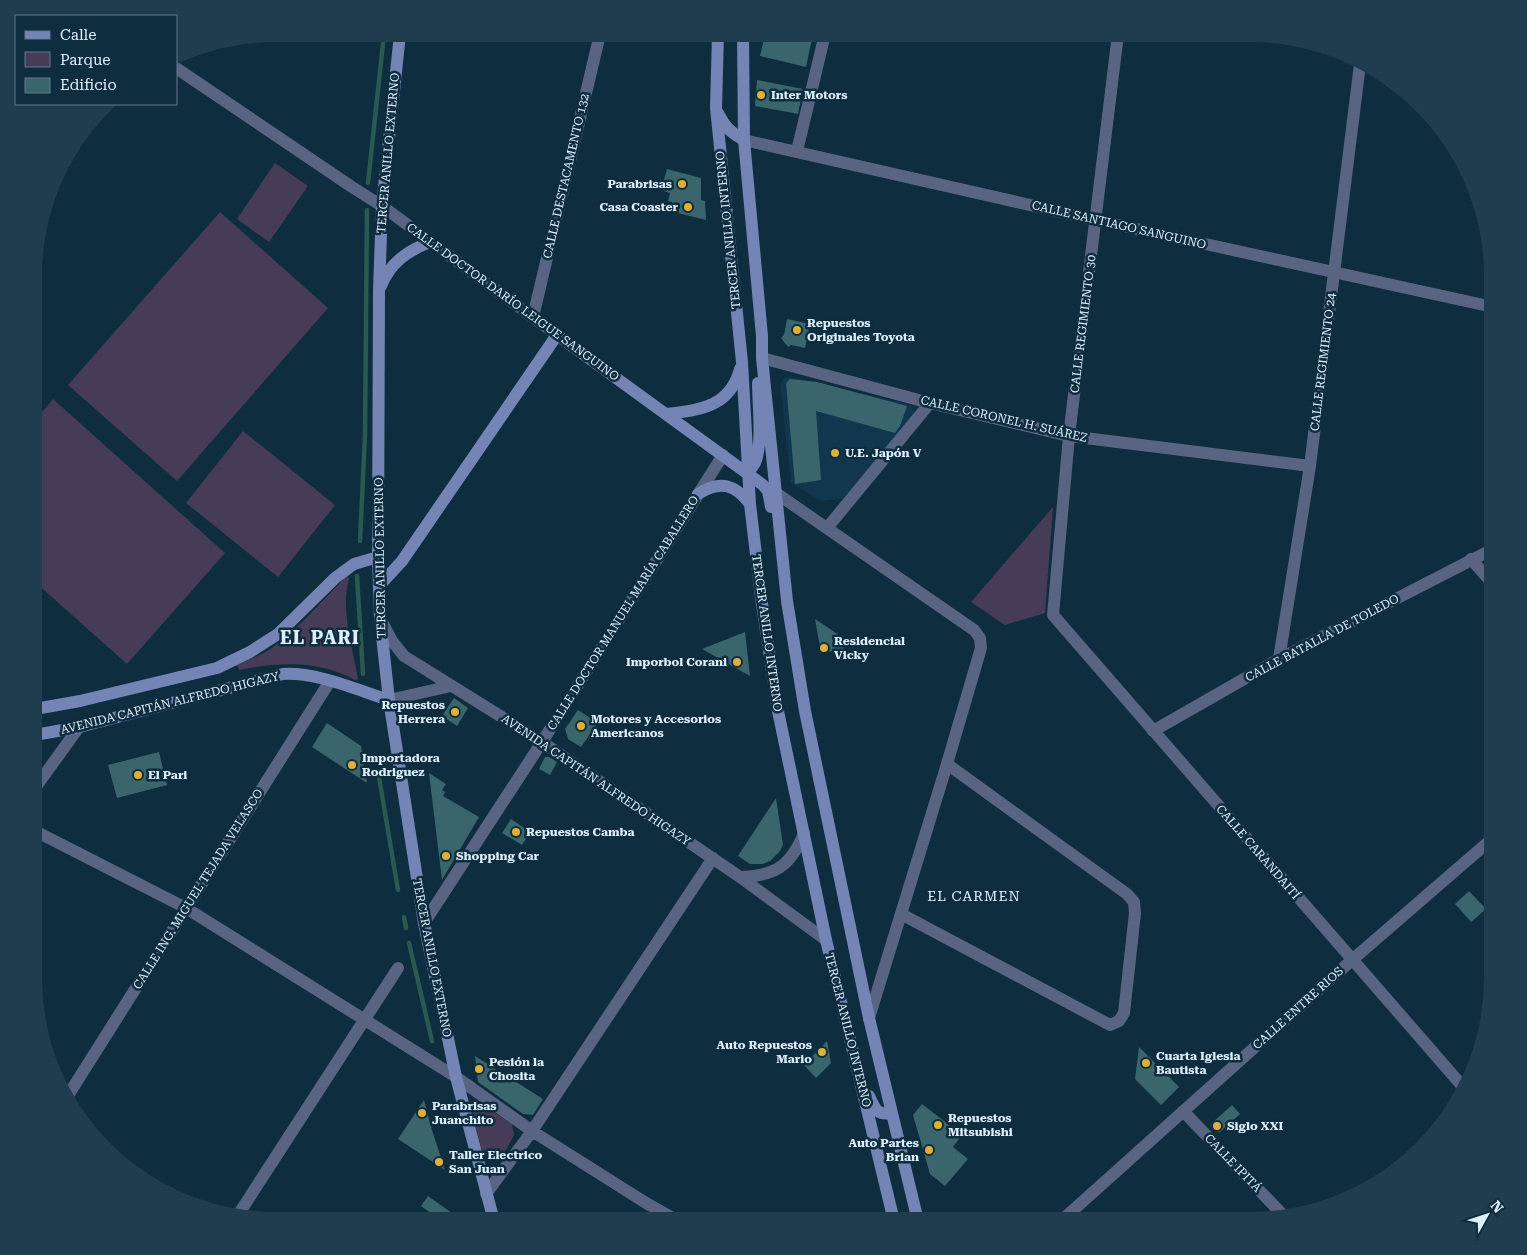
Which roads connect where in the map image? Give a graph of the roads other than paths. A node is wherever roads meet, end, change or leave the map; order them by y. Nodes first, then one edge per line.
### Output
1 (393, 42) edge
2 (598, 42) edge
3 (718, 42) edge
4 (743, 42) edge
5 (824, 42) edge
6 (1117, 42) edge
7 (178, 69) edge
8 (1359, 70) edge
9 (716, 108) junction
10 (744, 140) junction
11 (796, 151) junction
12 (378, 204) junction
13 (1096, 220) junction
14 (430, 242) junction
15 (1334, 272) junction
16 (379, 291) junction
17 (1484, 305) edge
18 (533, 317) junction
19 (557, 335) junction
20 (762, 336) junction
21 (762, 358) junction
22 (742, 362) junction
23 (930, 403) junction
24 (667, 414) junction
25 (1069, 436) junction
26 (723, 455) junction
27 (1310, 466) junction
28 (748, 473) junction
29 (776, 493) junction
30 (698, 494) junction
31 (750, 504) junction
32 (827, 528) junction
33 (1484, 553) edge
34 (378, 557) junction
35 (1471, 559) junction
36 (783, 560) junction
37 (1484, 574) edge
38 (379, 586) junction
39 (1053, 615) joint
40 (380, 618) junction
41 (1279, 659) junction
42 (330, 681) junction
43 (451, 686) junction
44 (389, 700) junction
45 (42, 708) edge
46 (79, 726) junction
47 (1153, 730) junction
48 (42, 734) edge
49 (542, 742) junction
50 (947, 764) junction
51 (42, 778) edge
52 (804, 833) junction
53 (42, 835) edge
54 (1484, 846) edge
55 (713, 858) junction
56 (740, 877) junction
57 (186, 908) junction
58 (901, 914) junction
59 (424, 923) junction
60 (826, 940) junction
61 (1352, 960) junction
62 (398, 968) dead end
63 (882, 978) junction
64 (861, 982) junction
65 (869, 1018) junction
66 (365, 1019) junction
67 (859, 1076) junction
68 (456, 1077) junction
69 (1460, 1083) edge
70 (71, 1090) edge
71 (1183, 1111) junction
72 (892, 1113) junction
73 (532, 1132) junction
74 (879, 1159) junction
75 (911, 1193) junction
76 (486, 1194) junction
77 (242, 1209) edge
78 (1279, 1210) edge
79 (491, 1212) edge
80 (663, 1212) edge
81 (892, 1212) edge
82 (916, 1212) edge
83 (1071, 1212) edge

1 - 12 main road, TERCER ANILLO EXTERNO
2 - 18 street, CALLE DESTACAMENTO 132
3 - 9 main road, TERCER ANILLO INTERNO
4 - 10 main road, TERCER ANILLO INTERNO
5 - 11 street
6 - 13 street, CALLE REGIMIENTO 30
7 - 12 street, CALLE DOCTOR DARÍO LEIGUE SANGUINO
8 - 15 street, CALLE REGIMIENTO 24
9 - 10 main road
9 - 22 main road, TERCER ANILLO INTERNO
10 - 11 street, CALLE SANTIAGO SANGUINO
10 - 20 main road, TERCER ANILLO INTERNO
11 - 13 street, CALLE SANTIAGO SANGUINO
12 - 14 street, CALLE DOCTOR DARÍO LEIGUE SANGUINO
12 - 16 main road, TERCER ANILLO EXTERNO
13 - 15 street, CALLE SANTIAGO SANGUINO
13 - 25 street, CALLE REGIMIENTO 30
14 - 16 main road
14 - 18 street, CALLE DOCTOR DARÍO LEIGUE SANGUINO
15 - 17 street, CALLE SANTIAGO SANGUINO
15 - 27 street, CALLE REGIMIENTO 24
16 - 34 main road, TERCER ANILLO EXTERNO
18 - 19 street, CALLE DOCTOR DARÍO LEIGUE SANGUINO
19 - 24 main road, CALLE DOCTOR DARÍO LEIGUE SANGUINO
19 - 38 main road
20 - 21 main road, TERCER ANILLO INTERNO
20 - 28 main road
21 - 23 street, CALLE CORONEL H. SUÁREZ
21 - 29 main road, TERCER ANILLO INTERNO
22 - 24 main road
22 - 28 main road, TERCER ANILLO INTERNO
23 - 25 street, CALLE CORONEL H. SUÁREZ
23 - 32 street
24 - 26 main road, CALLE DOCTOR DARÍO LEIGUE SANGUINO
25 - 27 street, CALLE CORONEL H. SUÁREZ
25 - 39 street, CALLE REGIMIENTO 30
26 - 28 main road, CALLE DOCTOR DARÍO LEIGUE SANGUINO
26 - 30 street, CALLE DOCTOR MANUEL MARÍA CABALLERO
27 - 41 street, CALLE REGIMIENTO 24
28 - 31 main road, TERCER ANILLO INTERNO
28 - 36 main road, CALLE DOCTOR DARÍO LEIGUE SANGUINO
29 - 32 street
29 - 36 main road, TERCER ANILLO INTERNO
30 - 31 main road
30 - 49 street, CALLE DOCTOR MANUEL MARÍA CABALLERO
31 - 52 main road, TERCER ANILLO INTERNO
32 - 50 street
33 - 35 street, CALLE BATALLA DE TOLEDO
34 - 38 main road, TERCER ANILLO EXTERNO
34 - 45 main road, AVENIDA CAPITÁN ALFREDO HIGAZY
35 - 37 street
35 - 41 street, CALLE BATALLA DE TOLEDO
36 - 64 main road, TERCER ANILLO INTERNO
38 - 40 main road, TERCER ANILLO EXTERNO
39 - 47 street, CALLE CARANDAITÍ
40 - 43 street, AVENIDA CAPITÁN ALFREDO HIGAZY
40 - 44 main road, TERCER ANILLO EXTERNO
41 - 47 street, CALLE BATALLA DE TOLEDO
42 - 44 main road, AVENIDA CAPITÁN ALFREDO HIGAZY
42 - 46 main road, AVENIDA CAPITÁN ALFREDO HIGAZY
42 - 57 street, CALLE ING. MIGUEL TEJADA VELASCO
43 - 44 street
43 - 49 street, AVENIDA CAPITÁN ALFREDO HIGAZY
44 - 59 main road, TERCER ANILLO EXTERNO
46 - 48 main road, AVENIDA CAPITÁN ALFREDO HIGAZY
46 - 51 street
47 - 61 street, CALLE CARANDAITÍ
49 - 55 street, AVENIDA CAPITÁN ALFREDO HIGAZY
49 - 59 street, CALLE DOCTOR MANUEL MARÍA CABALLERO
50 - 58 street
50 - 58 street
52 - 56 street
52 - 60 main road, TERCER ANILLO INTERNO
53 - 57 street
54 - 61 street, CALLE ENTRE RIOS
55 - 56 street, AVENIDA CAPITÁN ALFREDO HIGAZY
55 - 73 street
56 - 60 street, AVENIDA CAPITÁN ALFREDO HIGAZY
57 - 66 street
57 - 70 street, CALLE ING. MIGUEL TEJADA VELASCO
58 - 63 street
59 - 68 main road, TERCER ANILLO EXTERNO
60 - 67 main road, TERCER ANILLO INTERNO
61 - 69 street, CALLE CARANDAITÍ
61 - 71 street, CALLE ENTRE RIOS
62 - 66 street
63 - 64 street
63 - 65 street
64 - 65 main road, TERCER ANILLO INTERNO
65 - 72 main road, TERCER ANILLO INTERNO
66 - 68 street
66 - 77 street
67 - 72 main road
67 - 74 main road, TERCER ANILLO INTERNO
68 - 73 street
68 - 76 main road, TERCER ANILLO EXTERNO
71 - 78 street, CALLE IPITÁ
71 - 83 street, CALLE ENTRE RIOS
72 - 75 main road, TERCER ANILLO INTERNO
73 - 76 street
73 - 80 street
74 - 75 main road
74 - 81 main road, TERCER ANILLO INTERNO
75 - 82 main road, TERCER ANILLO INTERNO
76 - 79 main road, TERCER ANILLO EXTERNO

